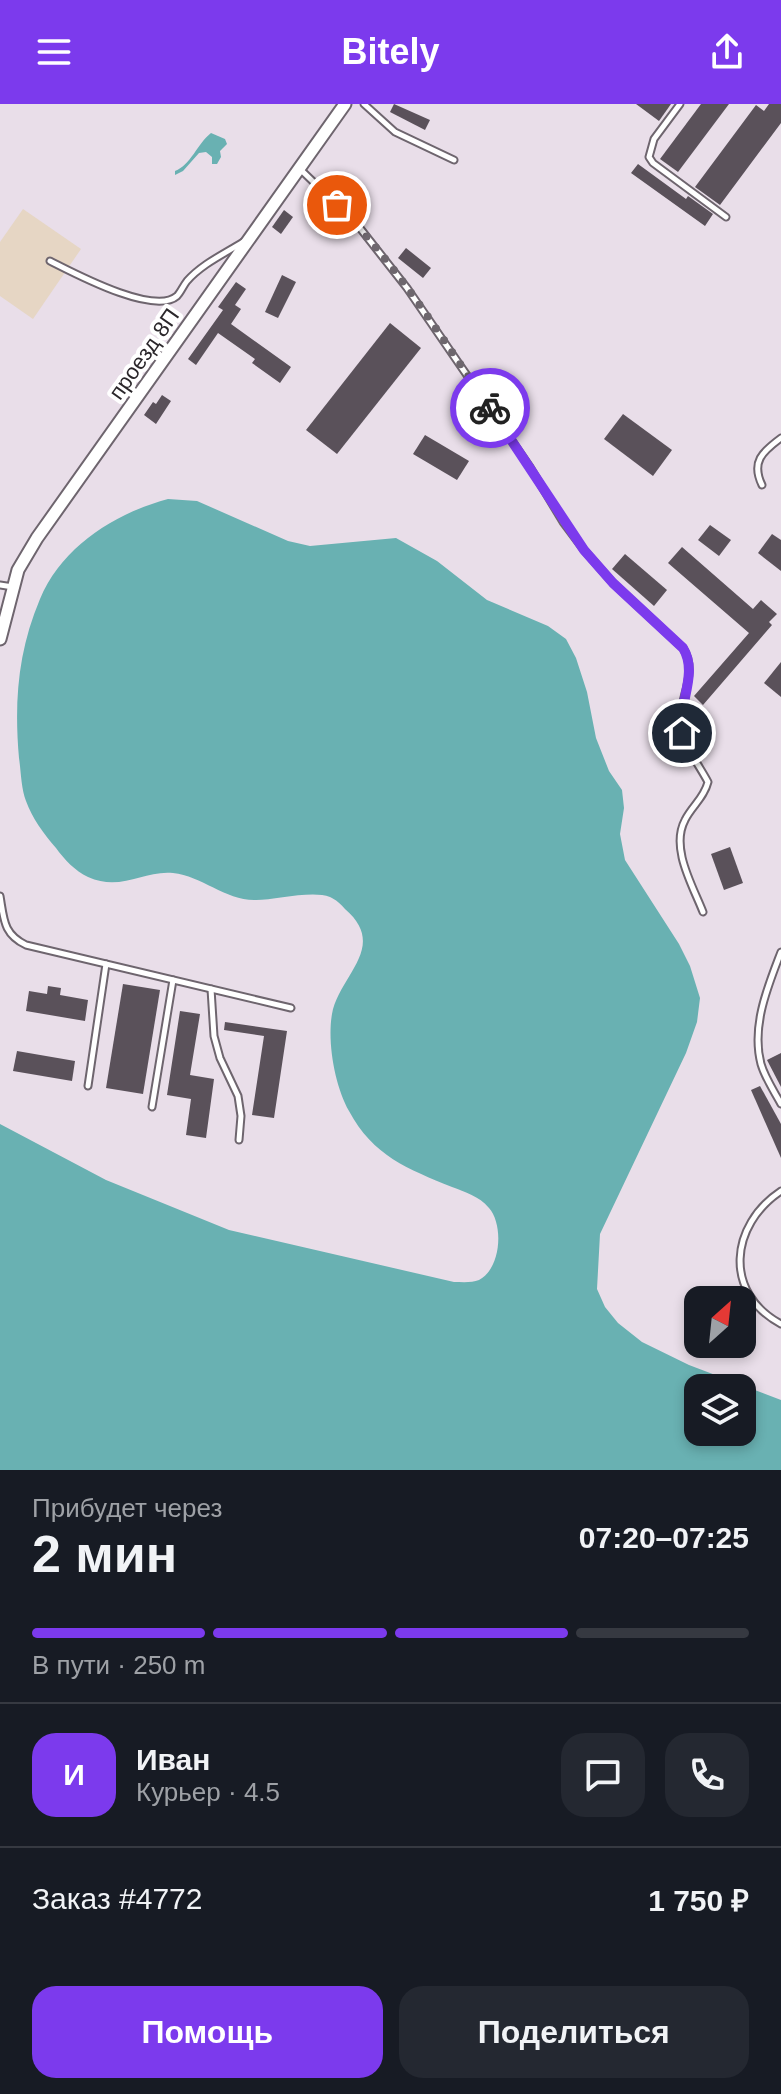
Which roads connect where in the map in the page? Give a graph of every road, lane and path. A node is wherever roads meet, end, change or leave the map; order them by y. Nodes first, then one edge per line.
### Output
1 (345, 104) edge
2 (364, 104) edge
3 (680, 104) edge
4 (454, 160) dead end
5 (300, 169) junction
6 (726, 217) dead end
7 (250, 238) junction
8 (50, 261) dead end
9 (781, 438) edge
10 (762, 485) dead end
11 (6, 586) edge
12 (0, 639) edge
13 (0, 900) edge
14 (703, 912) dead end
15 (781, 952) edge
16 (106, 964) junction
17 (173, 980) junction
18 (211, 989) junction
19 (291, 1008) dead end
20 (88, 1086) dead end
21 (781, 1104) edge
22 (152, 1107) dead end
23 (239, 1140) dead end
24 (781, 1191) edge
25 (781, 1324) edge

1 - 5 street, проезд 8П
2 - 4 lane
3 - 6 lane
5 - 7 street, проезд 8П
5 - 14 lane
7 - 8 lane
7 - 11 street, проезд 8П
9 - 10 lane
11 - 12 street, проезд 8П
13 - 16 lane
15 - 21 lane
16 - 17 lane
16 - 20 lane
17 - 18 lane
17 - 22 lane
18 - 19 lane
18 - 23 lane
24 - 25 lane

